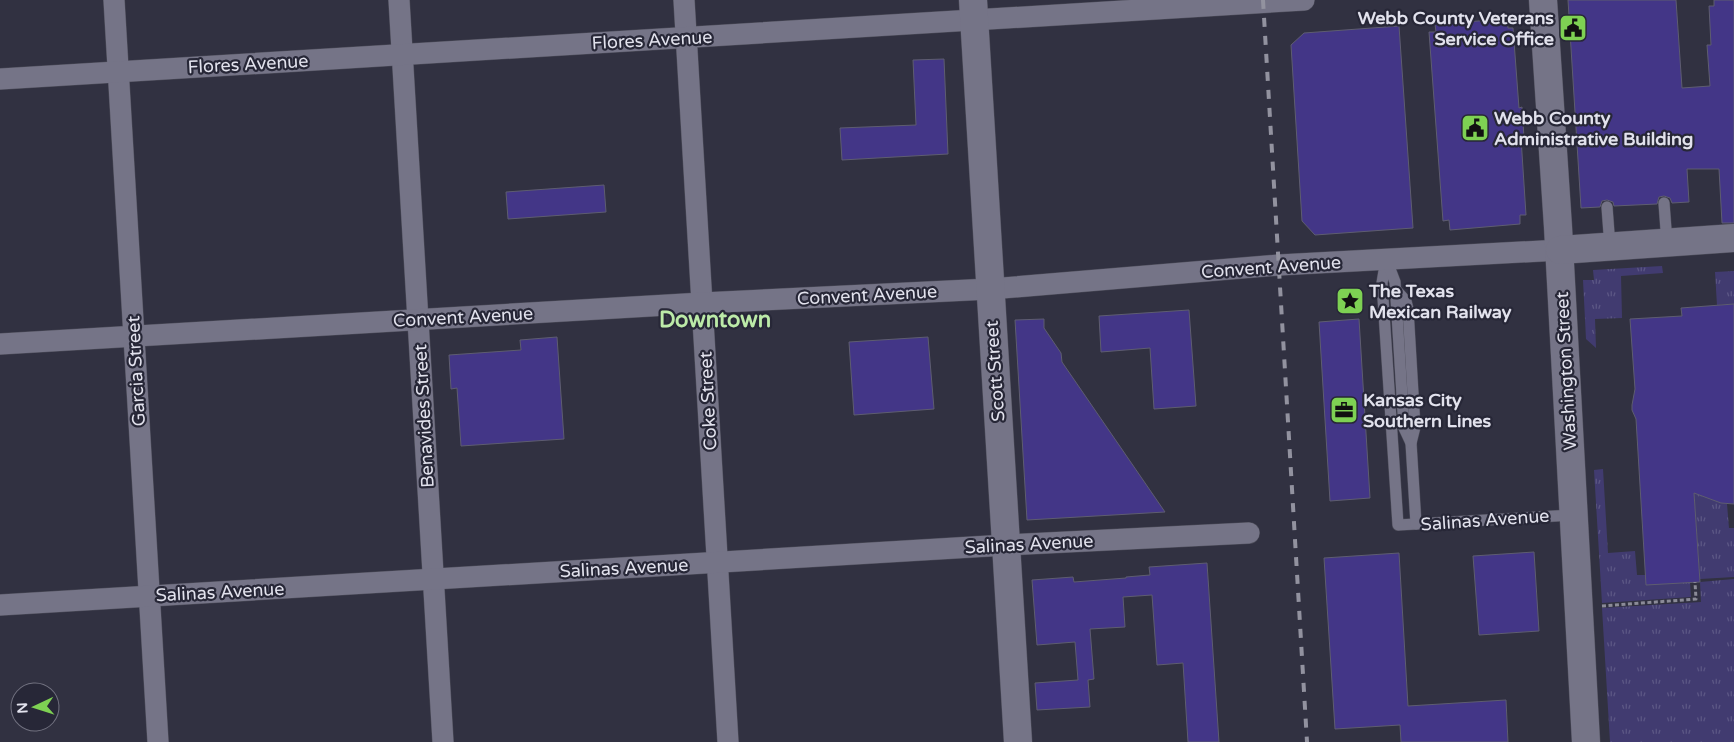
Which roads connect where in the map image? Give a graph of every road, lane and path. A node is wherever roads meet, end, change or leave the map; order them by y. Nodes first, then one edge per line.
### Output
1 (114, 0) edge
2 (399, 0) edge
3 (684, 0) edge
4 (1304, 0) edge
5 (1543, 0) edge
6 (1248, 2) edge
7 (973, 10) edge
8 (686, 38) junction
9 (402, 55) junction
10 (118, 72) junction
11 (0, 79) edge
12 (1664, 203) dead end
13 (1607, 207) dead end
14 (1734, 238) edge
15 (1668, 243) junction
16 (1610, 247) junction
17 (1560, 250) junction
18 (1386, 259) junction
19 (990, 289) junction
20 (702, 304) junction
21 (418, 320) junction
22 (134, 336) junction
23 (0, 344) edge
24 (1573, 515) junction
25 (1416, 524) junction
26 (1249, 533) dead end
27 (1006, 545) junction
28 (718, 562) junction
29 (433, 579) junction
30 (1695, 582) dead end
31 (149, 596) junction
32 (0, 605) edge
33 (1598, 606) dead end
34 (158, 742) edge
35 (443, 742) edge
36 (728, 742) edge
37 (1018, 742) edge
38 (1586, 742) edge

1 - 10 street, Garcia Street
2 - 9 street, Benavides Street
3 - 8 street, Coke Street
4 - 6 street, Flores Avenue
5 - 17 street, Washington Street
6 - 7 street, Flores Avenue
7 - 8 street, Flores Avenue
7 - 19 street, Scott Street
8 - 9 street, Flores Avenue
8 - 20 street, Coke Street
9 - 10 street, Flores Avenue
9 - 21 street, Benavides Street
10 - 11 street, Flores Avenue
10 - 22 street, Garcia Street
12 - 15 lane
13 - 16 lane
14 - 15 street, Convent Avenue
15 - 16 street, Convent Avenue
16 - 17 street, Convent Avenue
17 - 18 street, Convent Avenue
17 - 24 street, Washington Street
18 - 19 street, Convent Avenue
18 - 25 lane
18 - 25 lane, Salinas Avenue
19 - 20 street, Convent Avenue
19 - 27 street, Scott Street
20 - 21 street, Convent Avenue
20 - 28 street, Coke Street
21 - 22 street, Convent Avenue
21 - 29 street, Benavides Street
22 - 23 street, Convent Avenue
22 - 31 street, Garcia Street
24 - 25 lane, Salinas Avenue
24 - 38 street, Washington Street
26 - 27 street, Salinas Avenue
27 - 28 street, Salinas Avenue
27 - 37 street, Scott Street
28 - 29 street, Salinas Avenue
28 - 36 street, Coke Street
29 - 31 street, Salinas Avenue
29 - 35 street, Benavides Street
30 - 33 path
31 - 32 street, Salinas Avenue
31 - 34 street, Garcia Street

